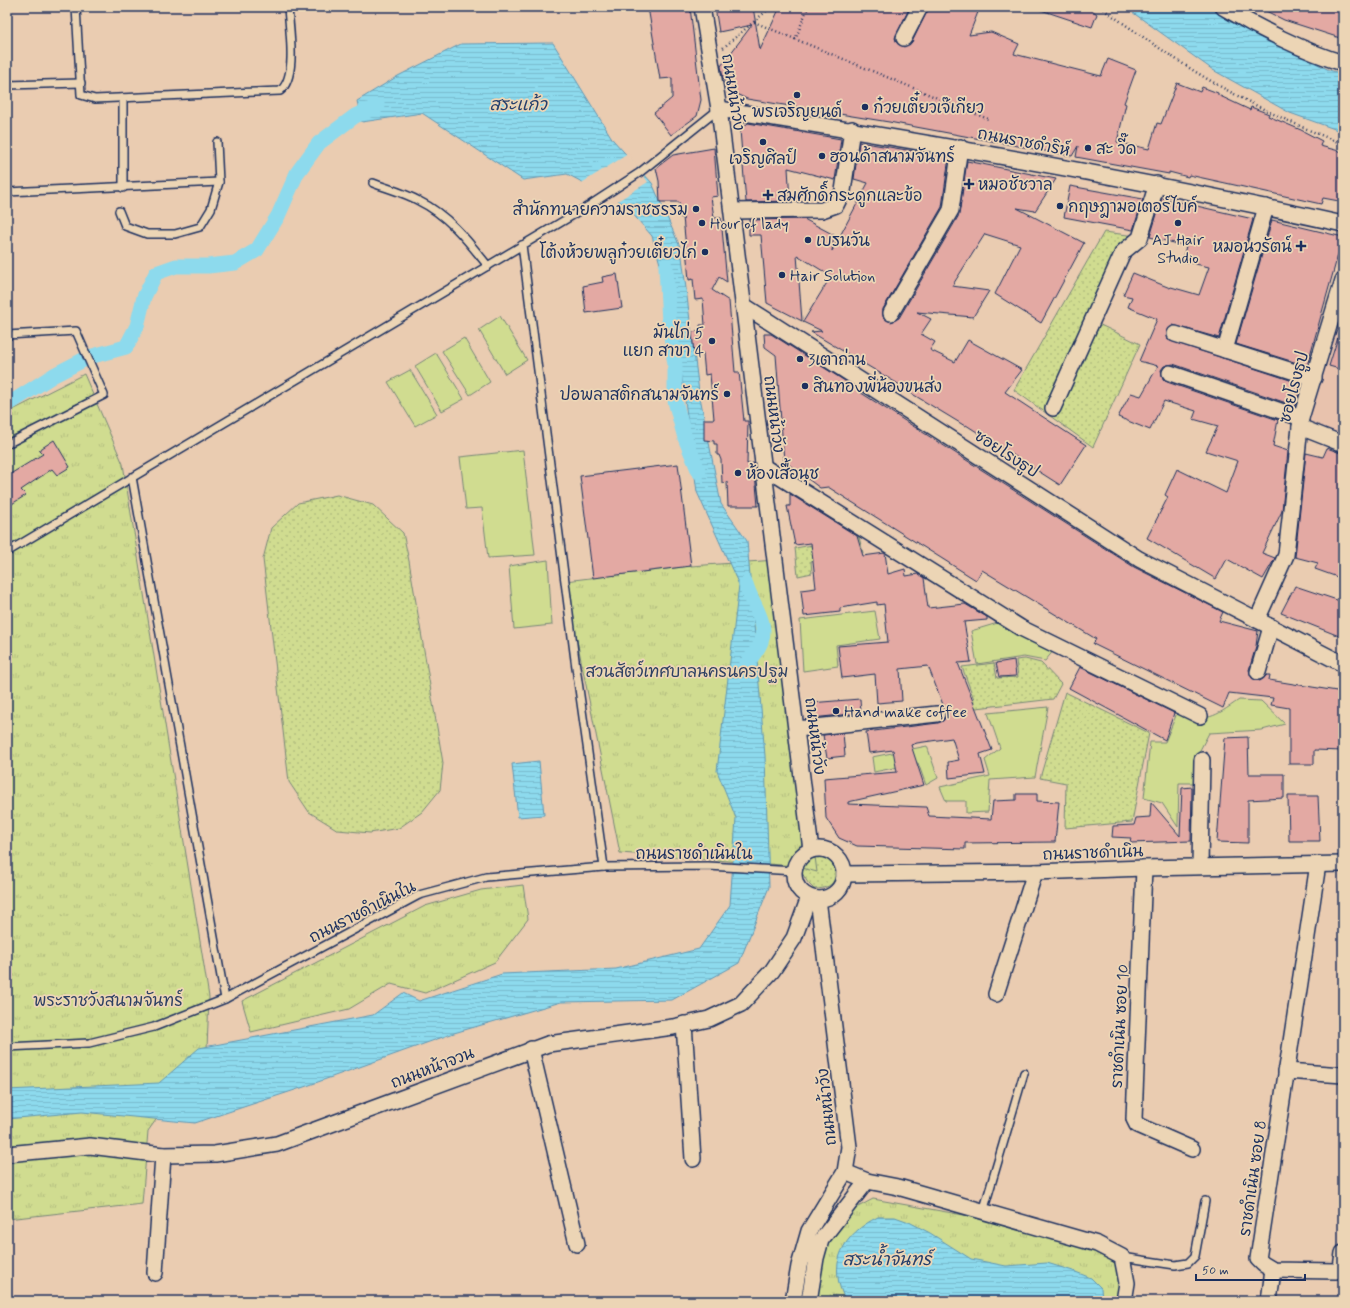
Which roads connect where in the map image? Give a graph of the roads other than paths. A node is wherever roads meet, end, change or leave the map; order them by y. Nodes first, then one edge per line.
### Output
1 (76, 7) edge
2 (288, 7) edge
3 (702, 7) edge
4 (920, 7) edge
5 (1223, 7) edge
6 (904, 38) dead end
7 (1343, 63) edge
8 (81, 83) junction
9 (7, 85) edge
10 (123, 98) junction
11 (719, 109) junction
12 (852, 130) junction
13 (217, 142) dead end
14 (960, 147) junction
15 (219, 182) junction
16 (373, 183) dead end
17 (1157, 184) junction
18 (123, 188) junction
19 (7, 192) edge
20 (1266, 207) junction
21 (119, 211) dead end
22 (732, 211) junction
23 (1343, 224) edge
24 (522, 245) junction
25 (488, 266) junction
26 (1343, 280) edge
27 (744, 305) junction
28 (891, 313) dead end
29 (1175, 334) dead end
30 (7, 335) edge
31 (1225, 350) junction
32 (1170, 373) dead end
33 (1314, 378) junction
34 (1053, 408) dead end
35 (1300, 422) junction
36 (7, 444) edge
37 (1343, 444) edge
38 (764, 466) junction
39 (132, 477) junction
40 (7, 552) edge
41 (1257, 620) junction
42 (1271, 627) junction
43 (1343, 664) edge
44 (1258, 672) dead end
45 (937, 714) dead end
46 (1200, 716) dead end
47 (797, 729) junction
48 (1202, 760) dead end
49 (811, 850) junction
50 (1318, 864) junction
51 (1343, 864) edge
52 (1200, 866) junction
53 (604, 867) junction
54 (1144, 868) junction
55 (794, 871) junction
56 (1036, 872) junction
57 (844, 874) junction
58 (813, 898) junction
59 (996, 994) dead end
60 (224, 999) junction
61 (684, 1024) junction
62 (7, 1047) edge
63 (531, 1049) junction
64 (1286, 1071) junction
65 (1024, 1073) dead end
66 (1343, 1075) edge
67 (1192, 1149) dead end
68 (7, 1154) edge
69 (163, 1155) junction
70 (693, 1159) dead end
71 (845, 1172) junction
72 (867, 1181) junction
73 (1205, 1201) dead end
74 (983, 1212) junction
75 (577, 1244) dead end
76 (1343, 1253) edge
77 (1122, 1257) junction
78 (1273, 1270) junction
79 (155, 1273) dead end
80 (793, 1301) edge
81 (810, 1301) edge
82 (1124, 1301) edge
83 (1269, 1301) edge

1 - 8 lane
2 - 10 lane
3 - 11 street, ถนนหน้าวัง
4 - 6 street
5 - 7 street
8 - 9 lane
8 - 10 lane
10 - 18 lane
11 - 12 street, ถนนราชดำริห์
11 - 22 street, ถนนหน้าวัง
11 - 24 lane
12 - 14 street, ถนนราชดำริห์
12 - 22 street
13 - 15 lane
14 - 17 street, ถนนราชดำริห์
14 - 28 street
15 - 18 lane
15 - 21 lane
16 - 25 lane
17 - 20 street, ถนนราชดำริห์
17 - 34 street
18 - 19 lane
20 - 23 street, ถนนราชดำริห์
20 - 31 street
22 - 27 street, ถนนหน้าวัง
24 - 25 lane
24 - 53 lane
25 - 39 lane
26 - 33 street, ซอยโรงธูป
27 - 38 street, ถนนหน้าวัง
27 - 41 street, ซอยโรงธูป
29 - 31 street
30 - 36 lane
31 - 33 street
32 - 35 street
33 - 35 street, ซอยโรงธูป
35 - 37 street
35 - 41 street, ซอยโรงธูป
38 - 46 street
38 - 47 street, ถนนหน้าวัง
39 - 40 lane
39 - 60 lane
41 - 42 street, ซอยโรงธูป
42 - 43 street, ซอยโรงธูป
42 - 44 street
45 - 47 street
47 - 49 street, ถนนหน้าวัง
48 - 52 street
49 - 55 street
49 - 57 street
50 - 51 street, ถนนราชดำเนิน
50 - 52 street, ถนนราชดำเนิน
50 - 64 street, ราชดำเนิน ซอย 8
52 - 54 street, ถนนราชดำเนิน
53 - 55 lane, ถนนราชดำเนินใน
53 - 60 lane, ถนนราชดำเนินใน
54 - 56 street, ถนนราชดำเนิน
54 - 67 street, ราชดำเนิน ซอย 10
55 - 58 street
56 - 57 street, ถนนราชดำเนิน
56 - 59 street
57 - 58 street
58 - 61 street, ถนนหน้าจวน
58 - 71 street, ถนนหน้าวัง
60 - 62 lane, ถนนราชดำเนินใน
61 - 63 street, ถนนหน้าจวน
61 - 70 street
63 - 69 street, ถนนหน้าจวน
63 - 75 street
64 - 66 street
64 - 78 street, ราชดำเนิน ซอย 8
65 - 74 lane
68 - 69 street, ถนนหน้าจวน
69 - 79 street
71 - 72 street
71 - 80 street, ถนนหน้าวัง
72 - 74 street
72 - 81 street
73 - 77 lane
74 - 77 street
76 - 78 street
77 - 82 street
78 - 83 street

